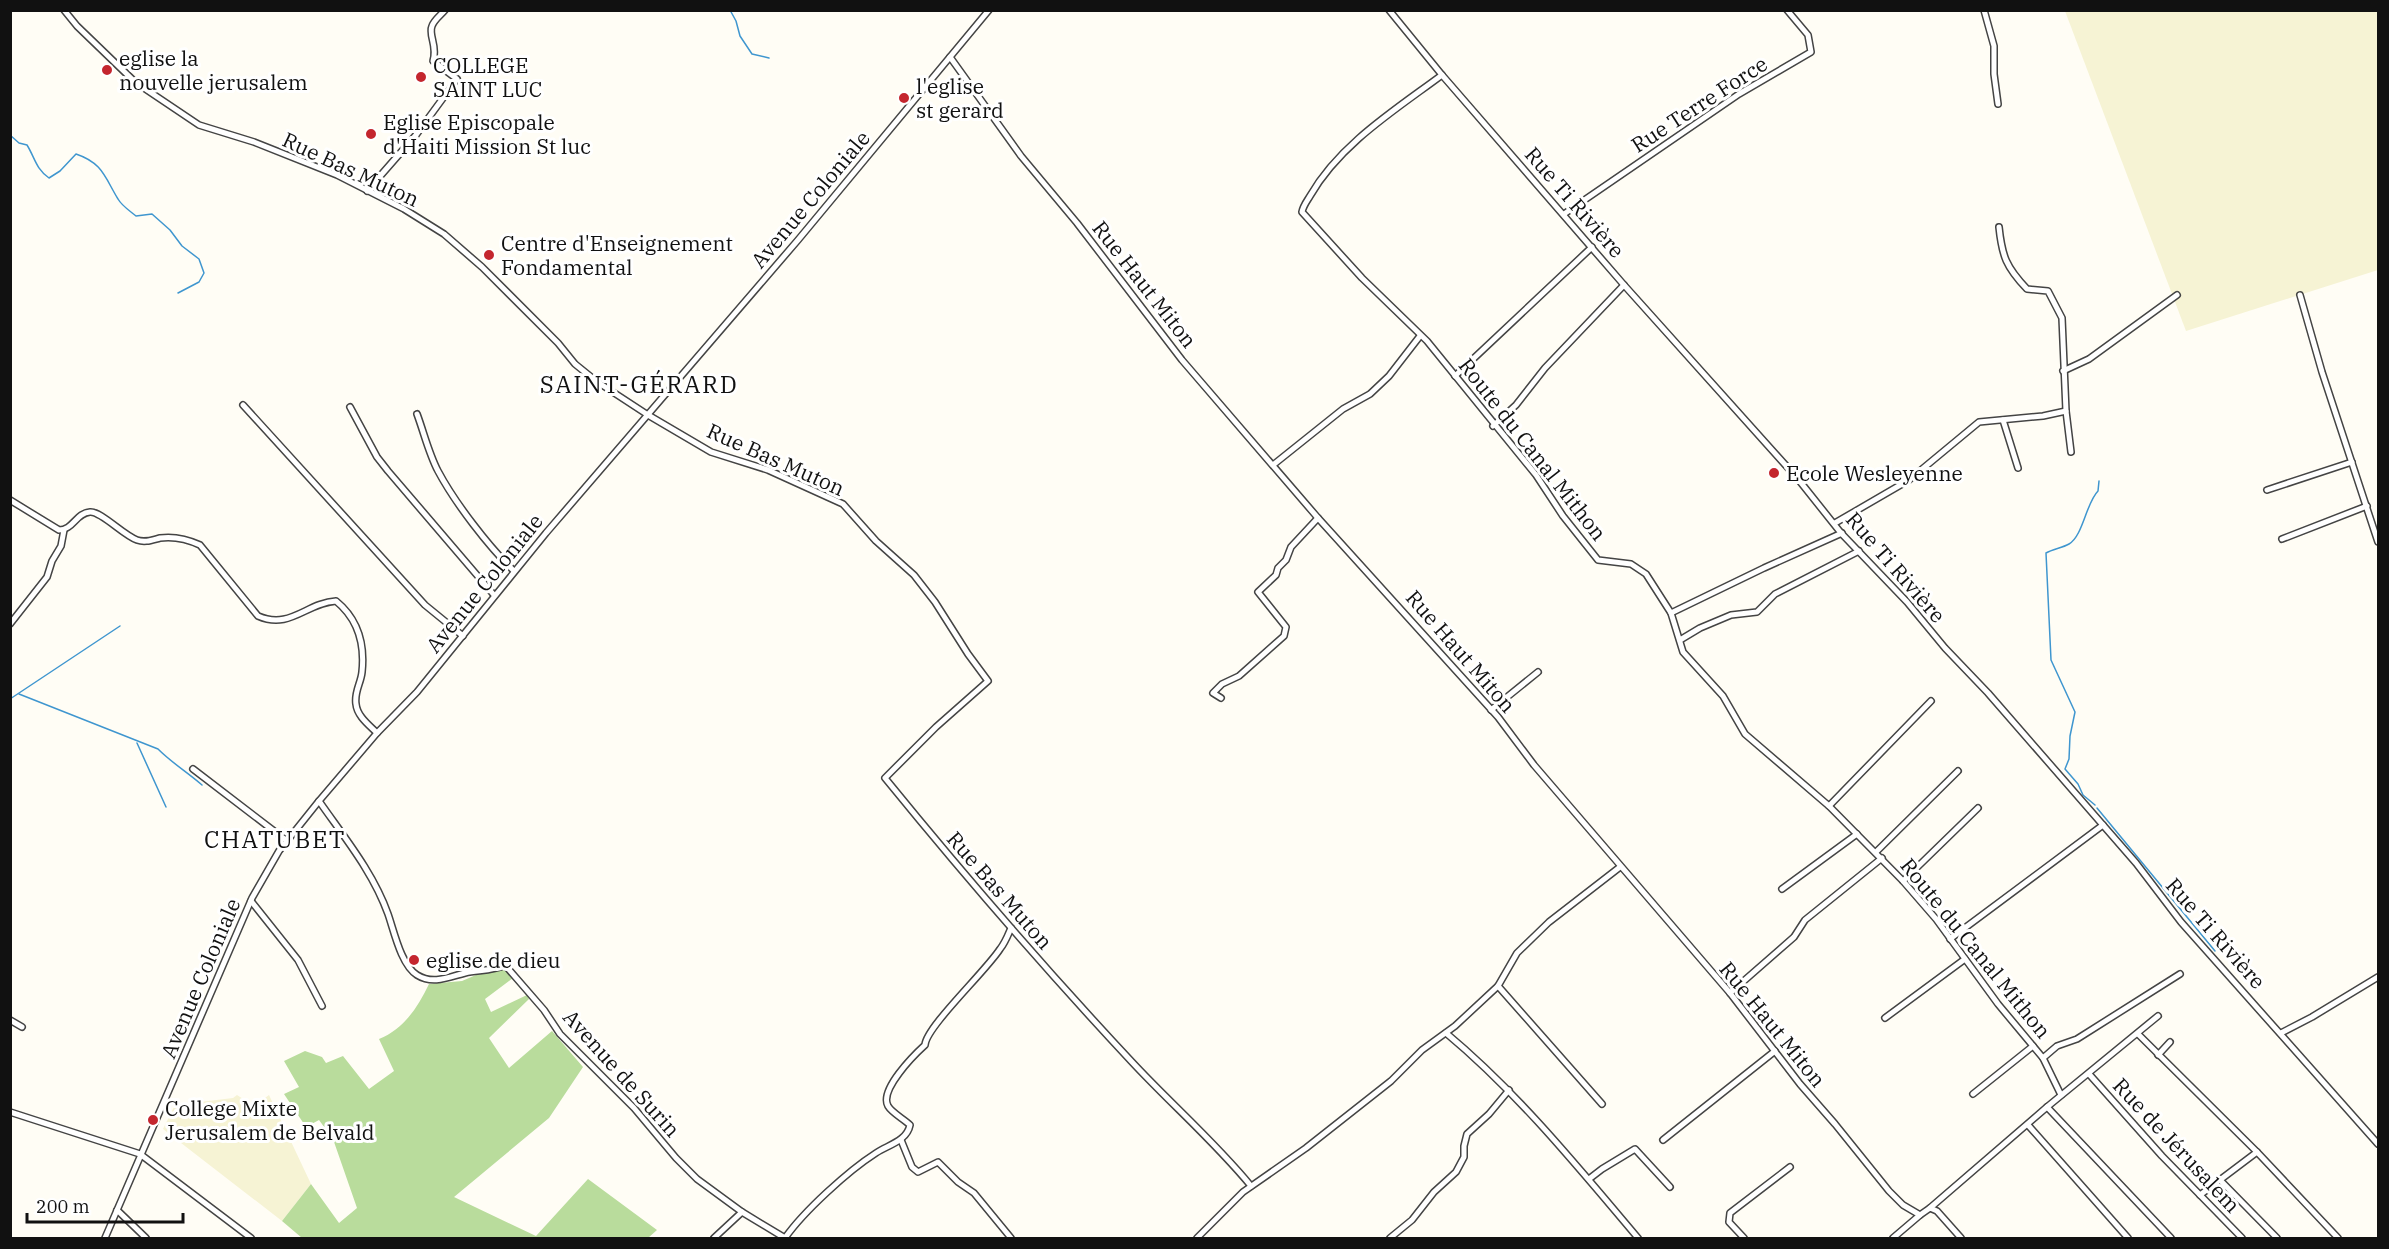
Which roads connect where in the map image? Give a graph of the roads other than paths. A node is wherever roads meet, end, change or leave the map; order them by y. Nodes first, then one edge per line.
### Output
1 (64, 10) edge
2 (445, 10) edge
3 (989, 10) edge
4 (1389, 10) edge
5 (1787, 10) edge
6 (1984, 10) edge
7 (950, 57) junction
8 (1442, 75) junction
9 (1998, 104) dead end
10 (367, 191) junction
11 (1564, 214) junction
12 (1999, 227) dead end
13 (1592, 247) junction
14 (1624, 285) junction
15 (2300, 295) dead end
16 (2177, 296) dead end
17 (1420, 336) junction
18 (2063, 371) junction
19 (1455, 376) junction
20 (243, 405) dead end
21 (350, 406) dead end
22 (2066, 411) junction
23 (417, 414) dead end
24 (648, 415) junction
25 (2003, 420) junction
26 (1493, 426) junction
27 (2071, 452) dead end
28 (2352, 462) junction
29 (1273, 465) junction
30 (2018, 468) dead end
31 (2267, 490) dead end
32 (10, 500) edge
33 (2367, 506) junction
34 (1318, 518) junction
35 (1835, 523) junction
36 (64, 530) junction
37 (1842, 533) junction
38 (2282, 539) dead end
39 (2379, 542) edge
40 (1859, 551) junction
41 (514, 572) junction
42 (494, 595) junction
43 (1671, 613) junction
44 (10, 624) edge
45 (464, 636) junction
46 (1680, 640) junction
47 (1538, 672) dead end
48 (1221, 698) dead end
49 (1931, 701) dead end
50 (1491, 710) junction
51 (377, 733) junction
52 (193, 769) dead end
53 (1958, 771) dead end
54 (319, 801) junction
55 (1829, 806) junction
56 (1977, 808) dead end
57 (2103, 825) junction
58 (1857, 834) junction
59 (287, 841) junction
60 (1876, 852) junction
61 (1882, 858) junction
62 (1620, 867) junction
63 (1903, 881) junction
64 (1782, 889) dead end
65 (251, 901) junction
66 (1011, 928) junction
67 (1950, 939) junction
68 (1965, 959) junction
69 (2180, 974) dead end
70 (2379, 977) edge
71 (1498, 986) junction
72 (1730, 993) junction
73 (322, 1006) dead end
74 (2158, 1016) dead end
75 (1885, 1018) dead end
76 (10, 1020) edge
77 (22, 1027) dead end
78 (1446, 1032) junction
79 (2281, 1033) junction
80 (2138, 1034) junction
81 (2170, 1042) dead end
82 (2033, 1046) junction
83 (1775, 1051) junction
84 (2158, 1055) junction
85 (2043, 1058) junction
86 (2089, 1074) junction
87 (1509, 1090) junction
88 (1973, 1094) dead end
89 (2061, 1095) junction
90 (1602, 1104) dead end
91 (2047, 1107) junction
92 (10, 1112) edge
93 (2028, 1125) junction
94 (901, 1140) junction
95 (1663, 1140) dead end
96 (2379, 1144) edge
97 (2257, 1152) junction
98 (140, 1154) junction
99 (1790, 1167) dead end
100 (1588, 1179) junction
101 (2220, 1180) junction
102 (1251, 1186) junction
103 (1670, 1187) dead end
104 (2200, 1195) junction
105 (1930, 1208) junction
106 (117, 1210) junction
107 (742, 1212) junction
108 (1920, 1215) junction
109 (785, 1238) edge
110 (105, 1239) edge
111 (146, 1239) edge
112 (251, 1239) edge
113 (714, 1239) edge
114 (1011, 1239) edge
115 (1197, 1239) edge
116 (1390, 1239) edge
117 (1638, 1239) edge
118 (1744, 1239) edge
119 (1893, 1239) edge
120 (1961, 1239) edge
121 (2128, 1239) edge
122 (2171, 1239) edge
123 (2242, 1239) edge
124 (2277, 1239) edge
125 (2338, 1239) edge

1 - 10 street, Rue Bas Muton
2 - 10 street
3 - 7 street, Avenue Coloniale
4 - 8 street, Rue Ti Rivière
5 - 11 street, Rue Terre Force
6 - 9 street
7 - 24 street, Avenue Coloniale
7 - 29 street, Rue Haut Miton
8 - 11 street, Rue Ti Rivière
8 - 17 street, Route du Canal Mithon
10 - 24 street, Rue Bas Muton
11 - 13 street, Rue Ti Rivière
12 - 18 street
13 - 14 street, Rue Ti Rivière
13 - 19 street
14 - 26 street
14 - 35 street, Rue Ti Rivière
15 - 28 street
16 - 18 street
17 - 19 street, Route du Canal Mithon
17 - 29 street
18 - 22 street
19 - 26 street, Route du Canal Mithon
20 - 45 street
21 - 42 street
22 - 25 street
22 - 27 street
23 - 41 street
24 - 41 street, Avenue Coloniale
24 - 66 street, Rue Bas Muton
25 - 30 street
25 - 35 street
26 - 43 street, Route du Canal Mithon
28 - 31 street
28 - 33 street
29 - 34 street, Rue Haut Miton
32 - 36 street
33 - 38 street
33 - 39 street
34 - 48 street
34 - 50 street, Rue Haut Miton
35 - 37 street, Rue Ti Rivière
36 - 44 street
36 - 51 street
37 - 40 street, Rue Ti Rivière
37 - 43 street
40 - 46 street
40 - 57 street, Rue Ti Rivière
41 - 42 street, Avenue Coloniale
42 - 45 street, Avenue Coloniale
43 - 46 street, Route du Canal Mithon
45 - 51 street, Avenue Coloniale
46 - 55 street, Route du Canal Mithon
47 - 50 street
49 - 55 street
50 - 62 street, Rue Haut Miton
51 - 54 street, Avenue Coloniale
52 - 59 street
53 - 60 street
54 - 59 street, Avenue Coloniale
54 - 107 street, Avenue de Surin
55 - 58 street, Route du Canal Mithon
56 - 63 street
57 - 67 street
57 - 79 street, Rue Ti Rivière
58 - 60 street, Route du Canal Mithon
58 - 64 street
59 - 65 street, Avenue Coloniale
60 - 61 street, Route du Canal Mithon
61 - 63 street, Route du Canal Mithon
61 - 72 street
62 - 71 street
62 - 72 street, Rue Haut Miton
63 - 67 street, Route du Canal Mithon
65 - 73 street
65 - 98 street, Avenue Coloniale
66 - 94 street
66 - 102 street, Rue Bas Muton
67 - 68 street, Route du Canal Mithon
68 - 75 street
68 - 82 street, Route du Canal Mithon
69 - 85 street
70 - 79 street
71 - 78 street
71 - 90 street
72 - 83 street, Rue Haut Miton
74 - 80 street
76 - 77 street
78 - 87 street
78 - 102 street
79 - 96 street, Rue Ti Rivière
80 - 84 street
80 - 86 street
81 - 84 street
82 - 85 street, Route du Canal Mithon
82 - 88 street
83 - 95 street
83 - 108 street, Rue Haut Miton
84 - 97 street
85 - 89 street, Route du Canal Mithon
86 - 89 street
86 - 104 street, Rue de Jérusalem
87 - 100 street
87 - 116 street
89 - 91 street
91 - 93 street
91 - 122 street
92 - 98 street
93 - 105 street
93 - 121 street
94 - 109 street
94 - 114 street
97 - 101 street
97 - 125 street
98 - 106 street, Avenue Coloniale
98 - 112 street
99 - 118 street
100 - 103 street
100 - 117 street
101 - 104 street
101 - 124 street
102 - 115 street
104 - 123 street, Rue de Jérusalem
105 - 108 street
105 - 120 street
106 - 110 street, Avenue Coloniale
106 - 111 street
107 - 109 street, Avenue de Surin
107 - 113 street
108 - 119 street

